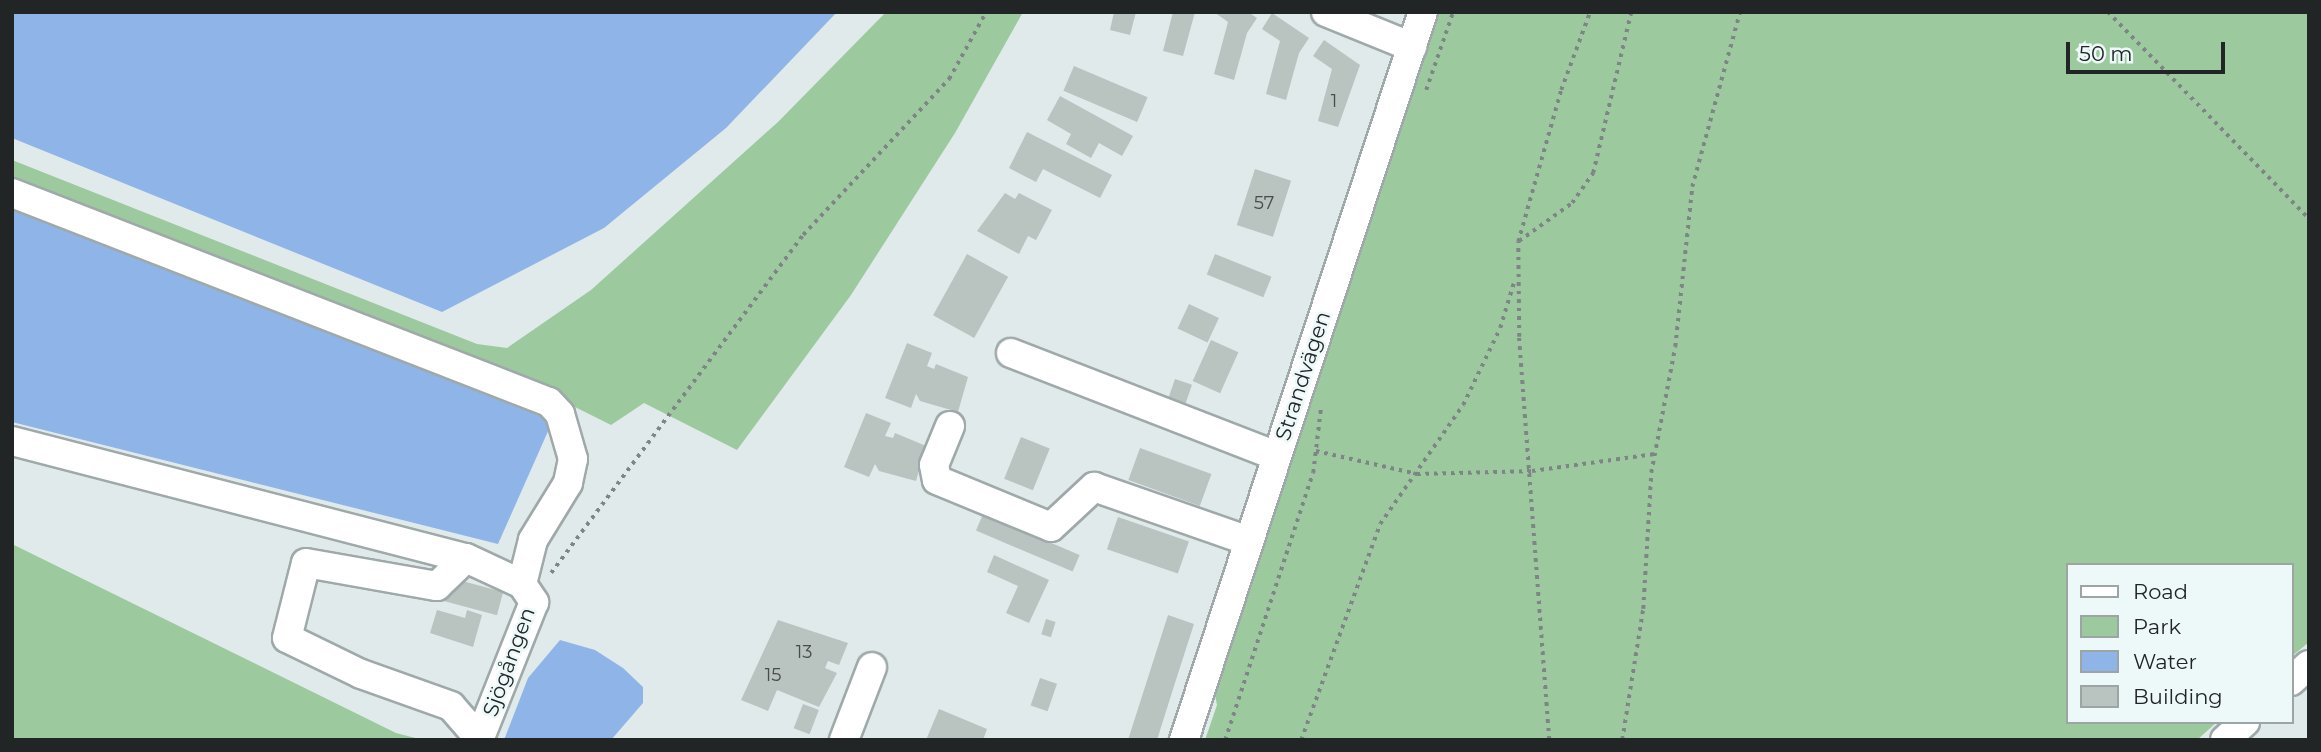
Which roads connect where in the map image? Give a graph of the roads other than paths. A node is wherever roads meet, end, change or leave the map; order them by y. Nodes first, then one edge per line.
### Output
1 (1326, 12) edge
2 (1423, 12) edge
3 (1412, 47) junction
4 (12, 192) edge
5 (1011, 354) dead end
6 (950, 426) dead end
7 (12, 441) edge
8 (1277, 456) junction
9 (1249, 541) junction
10 (466, 558) junction
11 (528, 593) junction
12 (2309, 665) edge
13 (872, 667) dead end
14 (2293, 679) edge
15 (2243, 724) edge
16 (479, 738) edge
17 (844, 740) edge
18 (1184, 740) edge
19 (2225, 740) edge

1 - 3 street
2 - 3 street, Strandvägen
3 - 8 street, Strandvägen
4 - 11 street, Sjögången
5 - 8 street
6 - 9 street
7 - 10 street
8 - 9 street, Strandvägen
9 - 18 street, Strandvägen
10 - 11 street
10 - 16 street
11 - 16 street, Sjögången
12 - 14 street
13 - 17 street
15 - 19 street

